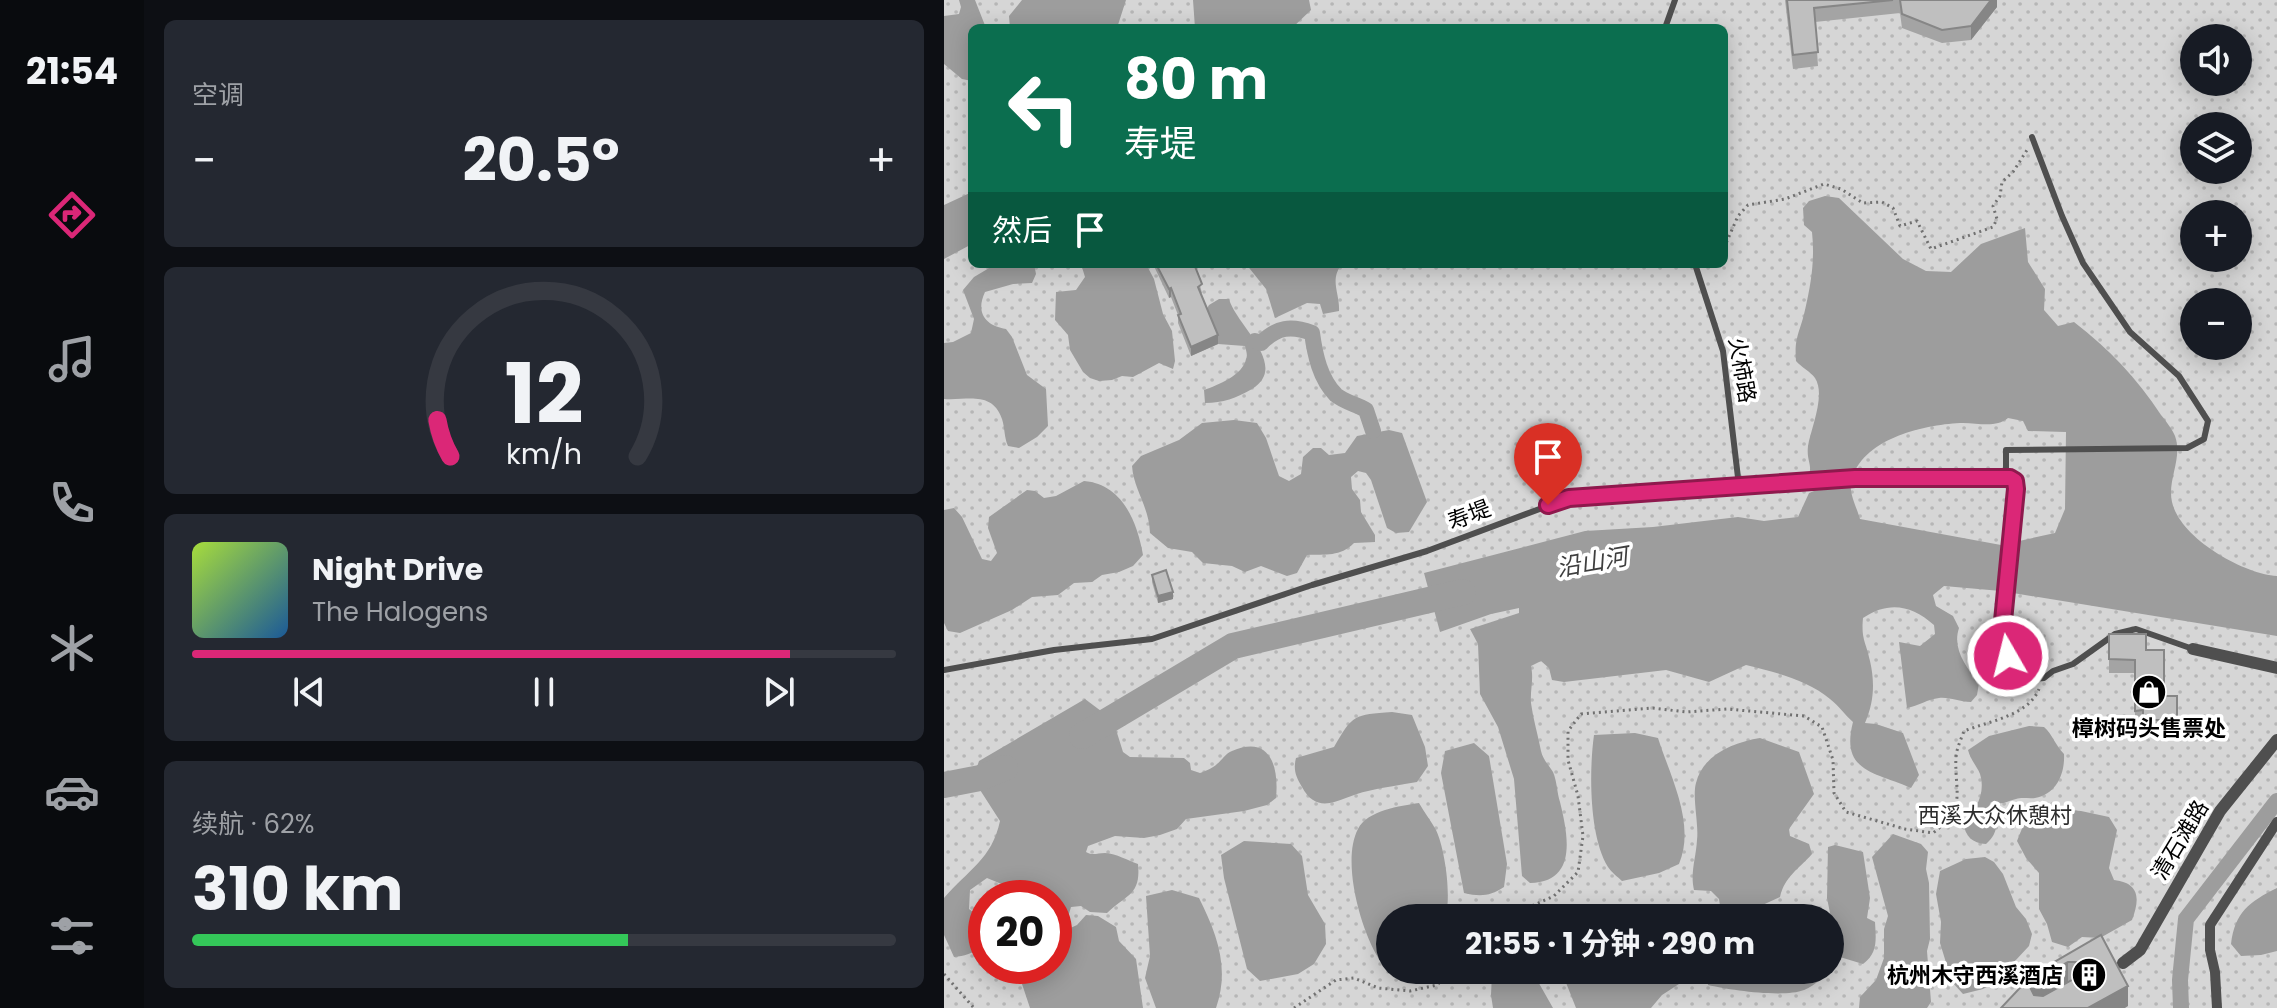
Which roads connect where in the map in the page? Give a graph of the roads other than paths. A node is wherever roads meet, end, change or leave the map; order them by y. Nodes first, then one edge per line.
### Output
1 (1675, 0) edge
2 (1666, 24) edge
3 (2032, 137) road end
4 (1696, 268) edge
5 (2006, 478) junction
6 (1739, 486) junction
7 (2193, 649) joint
8 (2277, 668) edge
9 (944, 670) edge
10 (2277, 740) edge
11 (2277, 822) edge
12 (2123, 963) dead end
13 (2217, 1008) edge

1 - 2 lane
3 - 5 lane
4 - 6 lane, 火柿路
5 - 6 lane, 寿堤
5 - 7 lane
6 - 9 lane, 寿堤
7 - 8 street
10 - 12 street, 清石滩路
11 - 13 street

